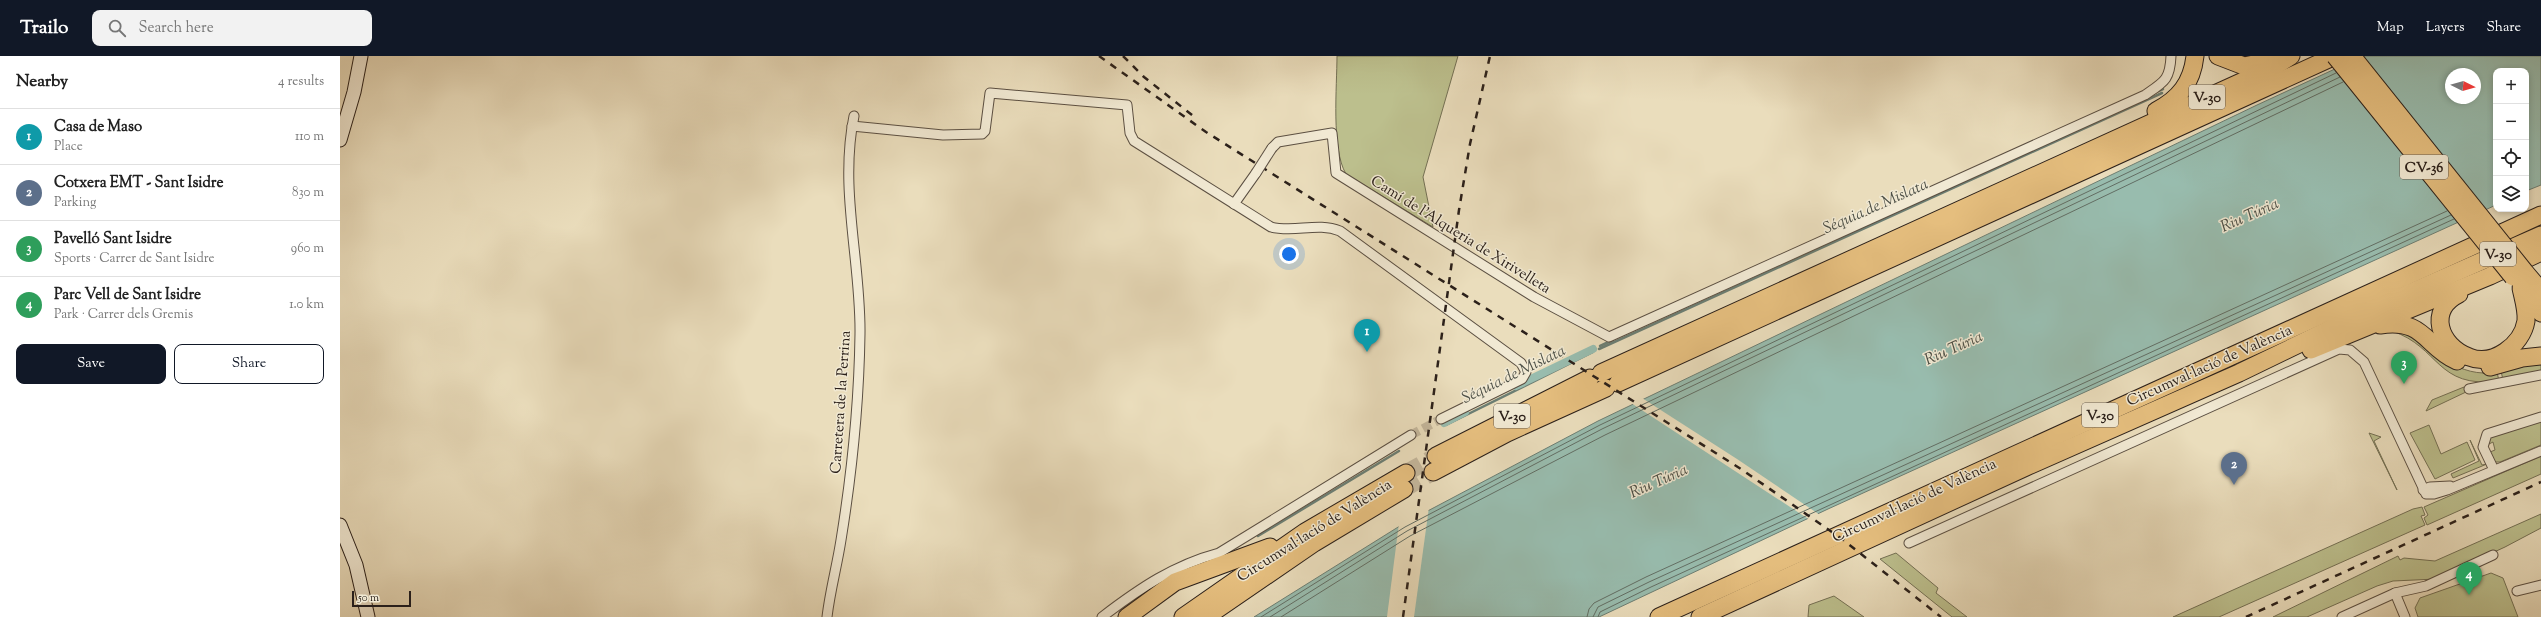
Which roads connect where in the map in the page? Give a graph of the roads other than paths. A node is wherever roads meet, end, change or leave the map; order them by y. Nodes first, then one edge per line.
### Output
1 (361, 56) edge
2 (2171, 56) edge
3 (2195, 56) edge
4 (2218, 56) edge
5 (2335, 56) edge
6 (2352, 56) edge
7 (2289, 57) edge
8 (2125, 134) junction
9 (340, 140) edge
10 (1234, 204) junction
11 (2541, 215) edge
12 (2541, 227) edge
13 (2541, 235) edge
14 (2541, 252) edge
15 (2455, 272) junction
16 (2490, 276) junction
17 (2520, 279) junction
18 (2541, 291) edge
19 (2541, 313) edge
20 (2368, 326) junction
21 (2541, 356) edge
22 (2239, 373) junction
23 (2541, 375) edge
24 (1604, 381) junction
25 (2469, 389) dead end
26 (2541, 417) edge
27 (1441, 419) tunnel mouth
28 (1411, 435) tunnel mouth
29 (2541, 451) edge
30 (1434, 464) tunnel mouth
31 (2494, 470) junction
32 (1405, 481) tunnel mouth
33 (340, 525) edge
34 (1310, 537) junction
35 (1909, 543) dead end
36 (2494, 555) dead end
37 (361, 585) junction
38 (2541, 585) edge
39 (2517, 590) dead end
40 (2395, 593) junction
41 (362, 617) edge
42 (368, 617) edge
43 (827, 617) edge
44 (1102, 617) edge
45 (1127, 617) edge
46 (1183, 617) edge
47 (1190, 617) edge
48 (1206, 617) edge
49 (1659, 617) edge
50 (1700, 617) edge
51 (2342, 617) edge
52 (2405, 617) edge

1 - 9 street
2 - 10 street, Camí de l'Alqueria de Xirivelleta, bridge
3 - 8 highway
4 - 7 highway
5 - 17 highway, CV-36, bridge
5 - 24 highway, V-30
6 - 17 highway, CV-36, bridge
7 - 8 highway, V-30
8 - 24 highway, V-30
10 - 27 street
10 - 43 street, Carretera de la Perrina
11 - 49 highway, Circumval·lació de València / V-30
12 - 15 highway
13 - 15 highway, Circumval·lació de València / V-30
14 - 16 highway
15 - 22 highway, Circumval·lació de València / V-30
16 - 17 highway
16 - 20 highway
17 - 18 highway, CV-36
17 - 19 highway, CV-36
20 - 21 highway
20 - 22 highway
22 - 50 highway, Circumval·lació de València / V-30
23 - 25 street
24 - 30 highway, V-30
26 - 31 street
28 - 44 street
29 - 31 street
31 - 35 street
32 - 34 highway, Circumval·lació de València
33 - 37 street
34 - 45 highway
34 - 46 highway, Circumval·lació de València
34 - 47 highway
34 - 48 highway, Circumval·lació de València
36 - 40 street
37 - 41 street
37 - 42 street
38 - 39 street
40 - 51 street
40 - 52 street

